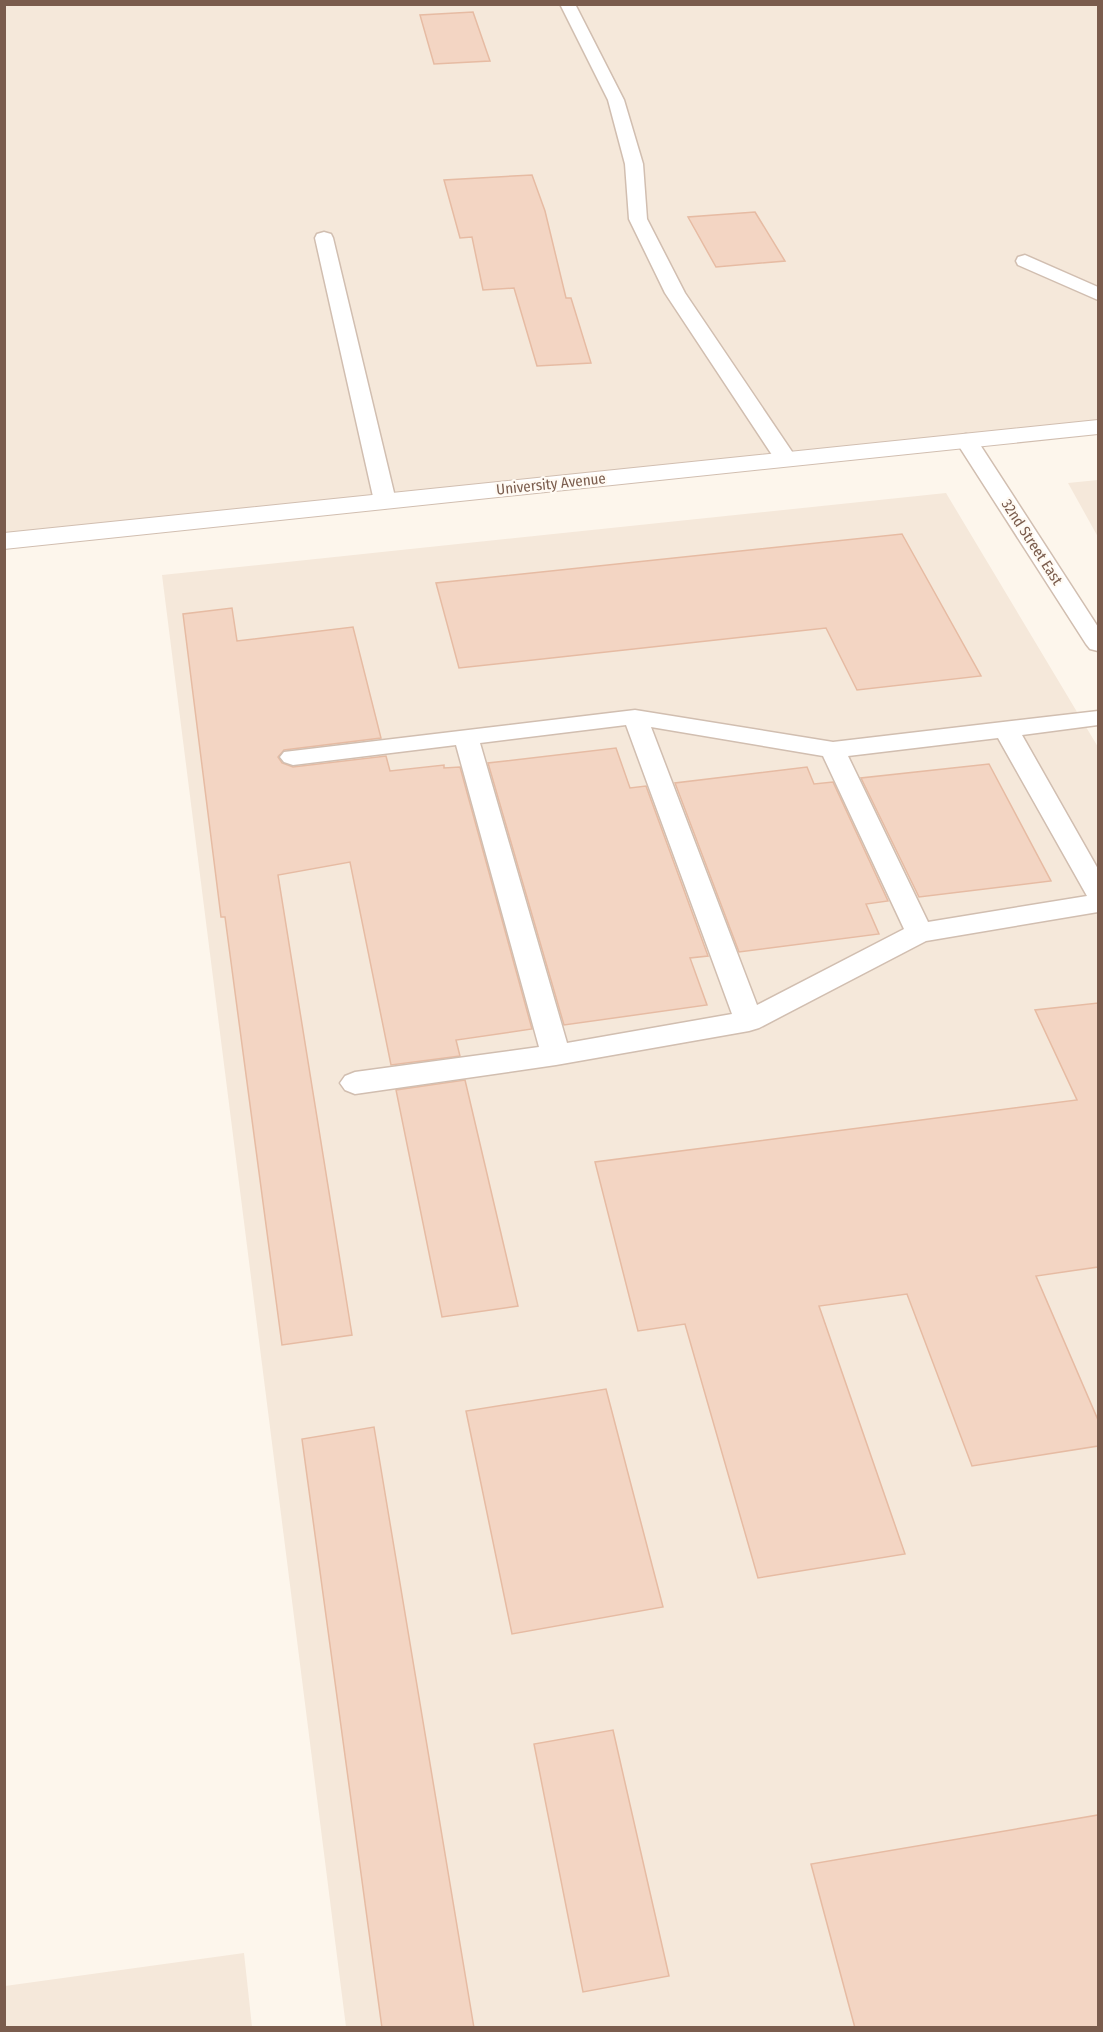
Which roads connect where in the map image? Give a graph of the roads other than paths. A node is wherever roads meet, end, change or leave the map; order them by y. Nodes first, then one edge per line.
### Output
1 (567, 4) edge
2 (324, 238) dead end
3 (1025, 261) dead end
4 (1098, 294) edge
5 (1098, 427) edge
6 (966, 440) junction
7 (786, 459) junction
8 (385, 501) junction
9 (4, 541) edge
10 (1098, 644) edge
11 (635, 717) junction
12 (1098, 718) edge
13 (1006, 729) junction
14 (466, 736) junction
15 (833, 750) junction
16 (293, 757) dead end
17 (1098, 892) edge
18 (1098, 903) edge
19 (919, 933) junction
20 (749, 1021) junction
21 (556, 1054) junction
22 (355, 1083) dead end

1 - 7 lane
2 - 8 lane
3 - 4 lane
5 - 6 street, University Avenue
6 - 7 street, University Avenue
6 - 10 lane, 32nd Street East
7 - 8 street, University Avenue
8 - 9 street, University Avenue
11 - 14 lane
11 - 15 lane
11 - 20 lane
12 - 13 lane
13 - 15 lane
13 - 17 lane
14 - 16 lane
14 - 21 lane
15 - 19 lane
18 - 19 lane
19 - 20 lane
20 - 21 lane
21 - 22 lane

